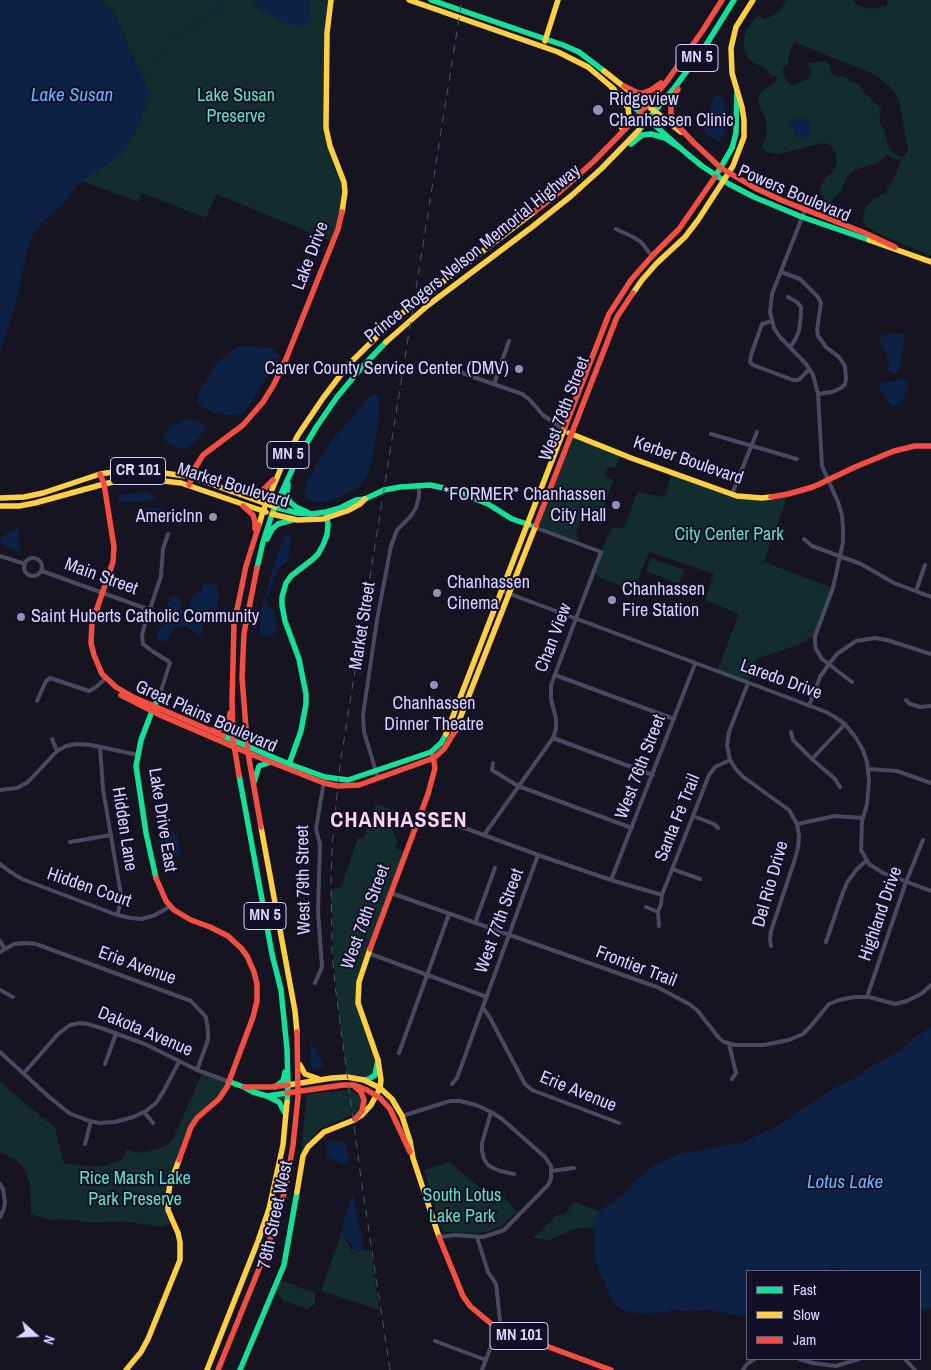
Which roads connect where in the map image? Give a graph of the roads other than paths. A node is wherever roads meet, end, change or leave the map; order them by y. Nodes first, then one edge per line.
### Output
1 (331, 0) edge
2 (409, 0) edge
3 (431, 0) edge
4 (558, 0) edge
5 (722, 0) edge
6 (734, 0) edge
7 (754, 0) edge
8 (714, 33) junction
9 (545, 39) junction
10 (697, 39) junction
11 (543, 46) junction
12 (624, 86) junction
13 (612, 87) junction
14 (737, 91) junction
15 (647, 105) junction
16 (640, 112) junction
17 (655, 112) junction
18 (648, 120) junction
19 (696, 144) junction
20 (680, 148) junction
21 (593, 162) junction
22 (721, 168) junction
23 (601, 169) junction
24 (729, 173) junction
25 (716, 176) junction
26 (724, 181) junction
27 (805, 210) junction
28 (802, 217) junction
29 (616, 229) dead end
30 (652, 256) junction
31 (917, 257) junction
32 (931, 262) edge
33 (781, 272) junction
34 (788, 297) dead end
35 (772, 321) junction
36 (509, 340) dead end
37 (790, 347) junction
38 (448, 368) dead end
39 (809, 369) junction
40 (494, 384) junction
41 (818, 394) junction
42 (564, 430) junction
43 (757, 432) dead end
44 (571, 434) junction
45 (711, 434) dead end
46 (752, 446) junction
47 (931, 446) edge
48 (797, 459) dead end
49 (281, 468) junction
50 (292, 472) junction
51 (100, 474) junction
52 (192, 477) junction
53 (828, 480) junction
54 (104, 484) junction
55 (189, 485) junction
56 (419, 485) junction
57 (230, 491) junction
58 (732, 494) junction
59 (0, 498) edge
60 (233, 500) junction
61 (266, 504) junction
62 (0, 506) edge
63 (275, 507) junction
64 (263, 511) junction
65 (272, 514) junction
66 (312, 514) junction
67 (327, 515) junction
68 (292, 520) junction
69 (527, 524) junction
70 (534, 527) junction
71 (168, 534) dead end
72 (804, 539) dead end
73 (253, 542) junction
74 (601, 552) joint
75 (0, 556) edge
76 (840, 556) junction
77 (259, 559) junction
78 (25, 564) junction
79 (925, 565) dead end
80 (42, 571) junction
81 (502, 591) junction
82 (916, 591) junction
83 (102, 592) junction
84 (508, 593) junction
85 (931, 596) edge
86 (150, 610) junction
87 (576, 619) junction
88 (931, 654) edge
89 (695, 664) junction
90 (829, 664) junction
91 (554, 675) junction
92 (106, 678) junction
93 (852, 682) dead end
94 (748, 683) junction
95 (906, 700) dead end
96 (37, 701) dead end
97 (232, 702) junction
98 (155, 706) junction
99 (809, 706) junction
100 (931, 706) edge
101 (674, 719) junction
102 (845, 724) junction
103 (211, 730) junction
104 (791, 732) dead end
105 (553, 738) junction
106 (52, 739) dead end
107 (234, 739) junction
108 (247, 745) junction
109 (100, 747) junction
110 (234, 748) junction
111 (57, 751) junction
112 (431, 752) junction
113 (248, 753) junction
114 (138, 755) junction
115 (434, 758) junction
116 (812, 759) junction
117 (730, 760) junction
118 (271, 762) junction
119 (493, 763) dead end
120 (418, 764) junction
121 (288, 766) junction
122 (868, 769) junction
123 (376, 771) junction
124 (652, 775) junction
125 (378, 778) junction
126 (432, 779) junction
127 (325, 780) junction
128 (931, 783) edge
129 (518, 786) junction
130 (840, 786) dead end
131 (0, 790) edge
132 (254, 793) junction
133 (421, 812) junction
134 (693, 816) junction
135 (863, 818) junction
136 (797, 824) junction
137 (632, 828) junction
138 (718, 828) dead end
139 (484, 834) junction
140 (111, 835) junction
141 (923, 840) dead end
142 (70, 842) dead end
143 (538, 855) junction
144 (867, 860) junction
145 (0, 864) edge
146 (495, 868) dead end
147 (672, 869) junction
148 (700, 879) dead end
149 (611, 880) junction
150 (906, 882) junction
151 (931, 891) edge
152 (391, 893) junction
153 (662, 895) junction
154 (171, 906) junction
155 (646, 907) dead end
156 (658, 912) junction
157 (449, 914) junction
158 (117, 915) junction
159 (475, 923) junction
160 (659, 926) dead end
161 (508, 935) junction
162 (0, 941) edge
163 (826, 942) dead end
164 (771, 946) dead end
165 (4, 948) junction
166 (0, 952) edge
167 (368, 953) junction
168 (427, 975) junction
169 (316, 983) dead end
170 (931, 985) edge
171 (0, 990) edge
172 (13, 997) dead end
173 (487, 997) junction
174 (867, 997) junction
175 (483, 1008) junction
176 (73, 1018) dead end
177 (74, 1024) junction
178 (116, 1034) junction
179 (729, 1044) junction
180 (0, 1052) edge
181 (399, 1053) dead end
182 (288, 1058) junction
183 (378, 1060) junction
184 (179, 1062) junction
185 (298, 1062) junction
186 (105, 1064) dead end
187 (197, 1070) junction
188 (24, 1074) junction
189 (322, 1079) junction
190 (732, 1079) dead end
191 (364, 1080) junction
192 (230, 1082) junction
193 (298, 1084) junction
194 (452, 1084) dead end
195 (288, 1085) junction
196 (352, 1085) junction
197 (275, 1086) junction
198 (244, 1087) junction
199 (380, 1088) junction
200 (298, 1092) junction
201 (287, 1093) junction
202 (267, 1096) junction
203 (376, 1096) junction
204 (144, 1112) junction
205 (492, 1112) junction
206 (286, 1115) junction
207 (402, 1116) junction
208 (356, 1119) junction
209 (91, 1121) junction
210 (153, 1123) dead end
211 (619, 1123) dead end
212 (85, 1144) dead end
213 (413, 1158) junction
214 (574, 1168) dead end
215 (551, 1171) junction
216 (514, 1174) dead end
217 (0, 1184) edge
218 (0, 1217) edge
219 (439, 1237) junction
220 (477, 1237) junction
221 (500, 1320) dead end
222 (498, 1328) junction
223 (435, 1341) dead end
224 (486, 1360) junction
225 (753, 1360) edge
226 (803, 1360) edge
227 (829, 1360) edge
228 (856, 1360) edge
229 (906, 1360) edge
230 (814, 1363) junction
231 (828, 1365) junction
232 (911, 1365) junction
233 (607, 1369) edge
234 (126, 1370) edge
235 (207, 1370) edge
236 (218, 1370) edge
237 (240, 1370) edge
238 (482, 1370) edge
239 (743, 1370) edge
240 (811, 1370) edge
241 (907, 1370) edge
242 (916, 1370) edge

1 - 52 main road, Lake Drive
2 - 11 main road, Powers Boulevard
3 - 9 main road, Powers Boulevard
4 - 9 main road
5 - 10 main road, Prince Rogers Nelson Memorial Highway / MN 5
6 - 8 main road, Prince Rogers Nelson Memorial Highway / MN 5
7 - 14 main road, West 78th Street
8 - 17 main road, Prince Rogers Nelson Memorial Highway / MN 5
8 - 19 main road
9 - 11 main road
9 - 12 main road, Powers Boulevard
10 - 12 main road
10 - 15 main road, Prince Rogers Nelson Memorial Highway / MN 5
11 - 13 main road, Powers Boulevard
12 - 15 main road, Powers Boulevard
13 - 16 main road, Powers Boulevard
13 - 21 main road
14 - 22 main road, West 78th Street
14 - 24 main road, West 78th Street
15 - 16 main road, Prince Rogers Nelson Memorial Highway / MN 5
15 - 17 main road, Powers Boulevard
16 - 18 main road, Powers Boulevard
16 - 21 main road, Prince Rogers Nelson Memorial Highway / MN 5
17 - 18 main road, Prince Rogers Nelson Memorial Highway / MN 5
17 - 19 main road, Powers Boulevard
18 - 20 main road, Powers Boulevard
18 - 23 main road, Prince Rogers Nelson Memorial Highway / MN 5
19 - 22 main road, Powers Boulevard
20 - 23 main road
20 - 25 main road, Powers Boulevard
21 - 49 main road, Prince Rogers Nelson Memorial Highway / MN 5
22 - 24 main road, Powers Boulevard
22 - 25 main road, West 78th Street
23 - 50 main road, Prince Rogers Nelson Memorial Highway / MN 5
24 - 26 main road, West 78th Street
24 - 27 main road, Powers Boulevard
25 - 26 main road, Powers Boulevard
25 - 30 main road, West 78th Street
26 - 28 main road, Powers Boulevard
26 - 44 main road, West 78th Street
27 - 28 street
27 - 31 main road, Powers Boulevard
28 - 31 main road, Powers Boulevard
28 - 33 street
29 - 30 street
30 - 42 main road, West 78th Street
31 - 32 main road, Powers Boulevard
33 - 35 street
33 - 41 street
34 - 37 street
35 - 37 street
35 - 39 street
36 - 40 street
37 - 39 street
38 - 40 street, Kerber Boulevard
39 - 41 street
40 - 42 street, Kerber Boulevard
41 - 53 street
42 - 44 main road, Kerber Boulevard
42 - 69 main road, West 78th Street
43 - 46 street
44 - 58 main road, Kerber Boulevard
44 - 70 main road, West 78th Street
45 - 46 street
46 - 48 street
46 - 58 street
47 - 53 main road, Kerber Boulevard
49 - 57 main road
49 - 61 main road, Prince Rogers Nelson Memorial Highway / MN 5
50 - 63 main road, Prince Rogers Nelson Memorial Highway / MN 5
50 - 66 main road
51 - 52 main road, Market Boulevard / CR 101
51 - 54 main road
51 - 59 main road, Market Boulevard / CR 101
52 - 55 main road, Lake Drive
52 - 57 main road, Market Boulevard / CR 101
53 - 58 main road, Kerber Boulevard
53 - 76 street
54 - 55 main road, Market Boulevard / CR 101
54 - 62 main road, Market Boulevard / CR 101
54 - 83 main road
55 - 60 main road, Market Boulevard / CR 101
56 - 67 main road, Market Boulevard
56 - 69 main road, Market Boulevard
56 - 123 street, Market Street
57 - 61 main road, Market Boulevard / CR 101
60 - 64 main road, Market Boulevard / CR 101
60 - 73 main road
61 - 63 main road, Market Boulevard / CR 101
61 - 64 main road, Prince Rogers Nelson Memorial Highway / MN 5
63 - 65 main road, Prince Rogers Nelson Memorial Highway / MN 5
63 - 66 main road, Market Boulevard
64 - 65 main road, Market Boulevard / CR 101
64 - 73 main road, Prince Rogers Nelson Memorial Highway / MN 5
65 - 68 main road, Market Boulevard
65 - 77 main road, Prince Rogers Nelson Memorial Highway / MN 5
66 - 67 main road, Market Boulevard
67 - 68 main road, Market Boulevard
67 - 121 main road
68 - 77 main road
69 - 70 main road, Market Boulevard
69 - 81 main road, West 78th Street
70 - 74 street, Market Boulevard
70 - 84 main road, West 78th Street
71 - 86 street
72 - 76 street
73 - 97 main road, Prince Rogers Nelson Memorial Highway / MN 5
74 - 87 street, Chan View
75 - 78 street, Main Street
76 - 82 street
76 - 90 street
77 - 108 main road, Prince Rogers Nelson Memorial Highway / MN 5
78 - 80 street, Main Street
78 - 80 street, Main Street
79 - 82 street
80 - 83 street, Main Street
81 - 84 street, Laredo Drive
81 - 112 main road, West 78th Street
82 - 85 street
83 - 86 street, Main Street
83 - 92 main road
84 - 87 street, Laredo Drive
84 - 115 main road, West 78th Street
86 - 98 street
87 - 89 street, Laredo Drive
87 - 91 street, Chan View
88 - 90 street
89 - 94 street, Laredo Drive
89 - 101 street, West 76th Street
90 - 93 street
90 - 99 street
91 - 101 street
91 - 105 street, Chan View
92 - 96 street
92 - 98 main road, Great Plains Boulevard
94 - 99 street, Laredo Drive
94 - 117 street
95 - 100 street
97 - 103 main road
97 - 107 main road, Prince Rogers Nelson Memorial Highway / MN 5
98 - 103 main road, Great Plains Boulevard
98 - 110 main road, Great Plains Boulevard
98 - 114 main road, Lake Drive East
99 - 102 street, Laredo Drive
101 - 124 street, West 76th Street
102 - 116 street
102 - 122 street, Laredo Drive
103 - 107 main road, Great Plains Boulevard
104 - 116 street
105 - 124 street
105 - 129 street
106 - 111 street
107 - 108 main road, Great Plains Boulevard
107 - 110 main road, Prince Rogers Nelson Memorial Highway / MN 5
108 - 113 main road, Prince Rogers Nelson Memorial Highway / MN 5
108 - 121 main road, Great Plains Boulevard
109 - 111 street
109 - 114 street
109 - 140 street, Hidden Lane
110 - 113 main road, Great Plains Boulevard
110 - 182 main road, Prince Rogers Nelson Memorial Highway / MN 5
111 - 131 street
112 - 115 main road
112 - 123 main road, Great Plains Boulevard
113 - 118 main road, Great Plains Boulevard
113 - 132 main road, Prince Rogers Nelson Memorial Highway / MN 5
114 - 154 main road, Lake Drive East
115 - 120 main road, Great Plains Boulevard
115 - 126 main road, West 78th Street
116 - 130 street
117 - 134 street, Santa Fe Trail
117 - 136 street, Del Rio Drive
118 - 121 main road, Great Plains Boulevard
118 - 132 main road
119 - 129 street
120 - 125 main road, Great Plains Boulevard
120 - 126 main road
121 - 127 main road, Great Plains Boulevard
122 - 128 street
122 - 135 street, Laredo Drive
123 - 125 street, Market Street
123 - 127 main road, Great Plains Boulevard
124 - 137 street, West 76th Street
125 - 127 main road, Great Plains Boulevard
126 - 133 main road, West 78th Street
127 - 169 street, West 79th Street
129 - 137 street
129 - 139 street
132 - 185 main road, Prince Rogers Nelson Memorial Highway / MN 5
133 - 139 street
133 - 152 main road, West 78th Street
134 - 138 street
134 - 147 street, Santa Fe Trail
135 - 136 street
135 - 144 street, Laredo Drive
136 - 164 street, Del Rio Drive
137 - 149 street, West 76th Street
139 - 143 street
140 - 142 street
140 - 158 street, Hidden Lane
141 - 150 street, Highland Drive
143 - 149 street
143 - 161 street, West 77th Street
144 - 150 street
144 - 163 street
145 - 158 street, Hidden Court
146 - 159 street
147 - 148 street
147 - 153 street, Santa Fe Trail
149 - 153 street
150 - 151 street
150 - 174 street, Highland Drive
152 - 157 street, Frontier Trail
152 - 167 main road, West 78th Street
153 - 156 street, Santa Fe Trail
154 - 158 street, Hidden Court
154 - 192 main road, Lake Drive East
155 - 156 street
156 - 160 street, Santa Fe Trail
157 - 159 street, Frontier Trail
157 - 168 street
159 - 161 street, Frontier Trail
161 - 173 street, West 77th Street
161 - 179 street, Frontier Trail
162 - 165 street
165 - 166 street
165 - 187 street, Erie Avenue
167 - 168 street
167 - 183 main road, West 78th Street
168 - 173 street
168 - 181 street
170 - 174 street
171 - 172 street
173 - 175 street, West 77th Street
174 - 179 street
175 - 194 street
175 - 211 street, Erie Avenue
176 - 177 street
177 - 178 street, Dakota Avenue
177 - 188 street, Dakota Avenue
178 - 184 street, Dakota Avenue
178 - 186 street
179 - 190 street
180 - 188 street
182 - 195 main road, Prince Rogers Nelson Memorial Highway / MN 5
182 - 197 main road
183 - 191 main road
183 - 199 main road, West 78th Street
184 - 187 street, Dakota Avenue
184 - 204 street
185 - 189 main road
185 - 193 main road, Prince Rogers Nelson Memorial Highway / MN 5
187 - 192 street, Dakota Avenue
188 - 209 street
189 - 191 main road, MN 101
189 - 193 main road, MN 101
191 - 199 main road, MN 101
192 - 198 main road, Dakota Avenue
192 - 234 main road, Lake Drive East
193 - 195 main road, MN 101
193 - 200 main road, Prince Rogers Nelson Memorial Highway / MN 5
195 - 197 main road, Dakota Avenue
195 - 201 main road, Prince Rogers Nelson Memorial Highway / MN 5
196 - 200 main road, MN 101
196 - 203 main road, MN 101
196 - 208 main road
197 - 198 main road, Dakota Avenue
198 - 202 main road, Dakota Avenue
199 - 203 main road, 78th Street West
199 - 207 main road, MN 101
200 - 201 main road, MN 101
200 - 236 main road, Prince Rogers Nelson Memorial Highway / MN 5
201 - 202 main road, Dakota Avenue
201 - 206 main road, Prince Rogers Nelson Memorial Highway / MN 5
202 - 206 main road
203 - 208 main road, 78th Street West
203 - 213 main road, MN 101
204 - 209 street
204 - 210 street
205 - 207 street
205 - 215 street
205 - 216 street
206 - 235 main road, Prince Rogers Nelson Memorial Highway / MN 5
207 - 213 main road, MN 101
208 - 237 main road, 78th Street West
209 - 212 street
213 - 219 main road, MN 101
214 - 215 street
215 - 220 street
217 - 218 street
219 - 220 street
219 - 222 main road, MN 101
220 - 221 street
222 - 224 street
222 - 233 main road, MN 101
223 - 224 street
224 - 238 street
225 - 239 street
226 - 230 street
227 - 231 street
228 - 231 street
229 - 232 street
230 - 231 street
230 - 240 street
232 - 241 street
232 - 242 street

